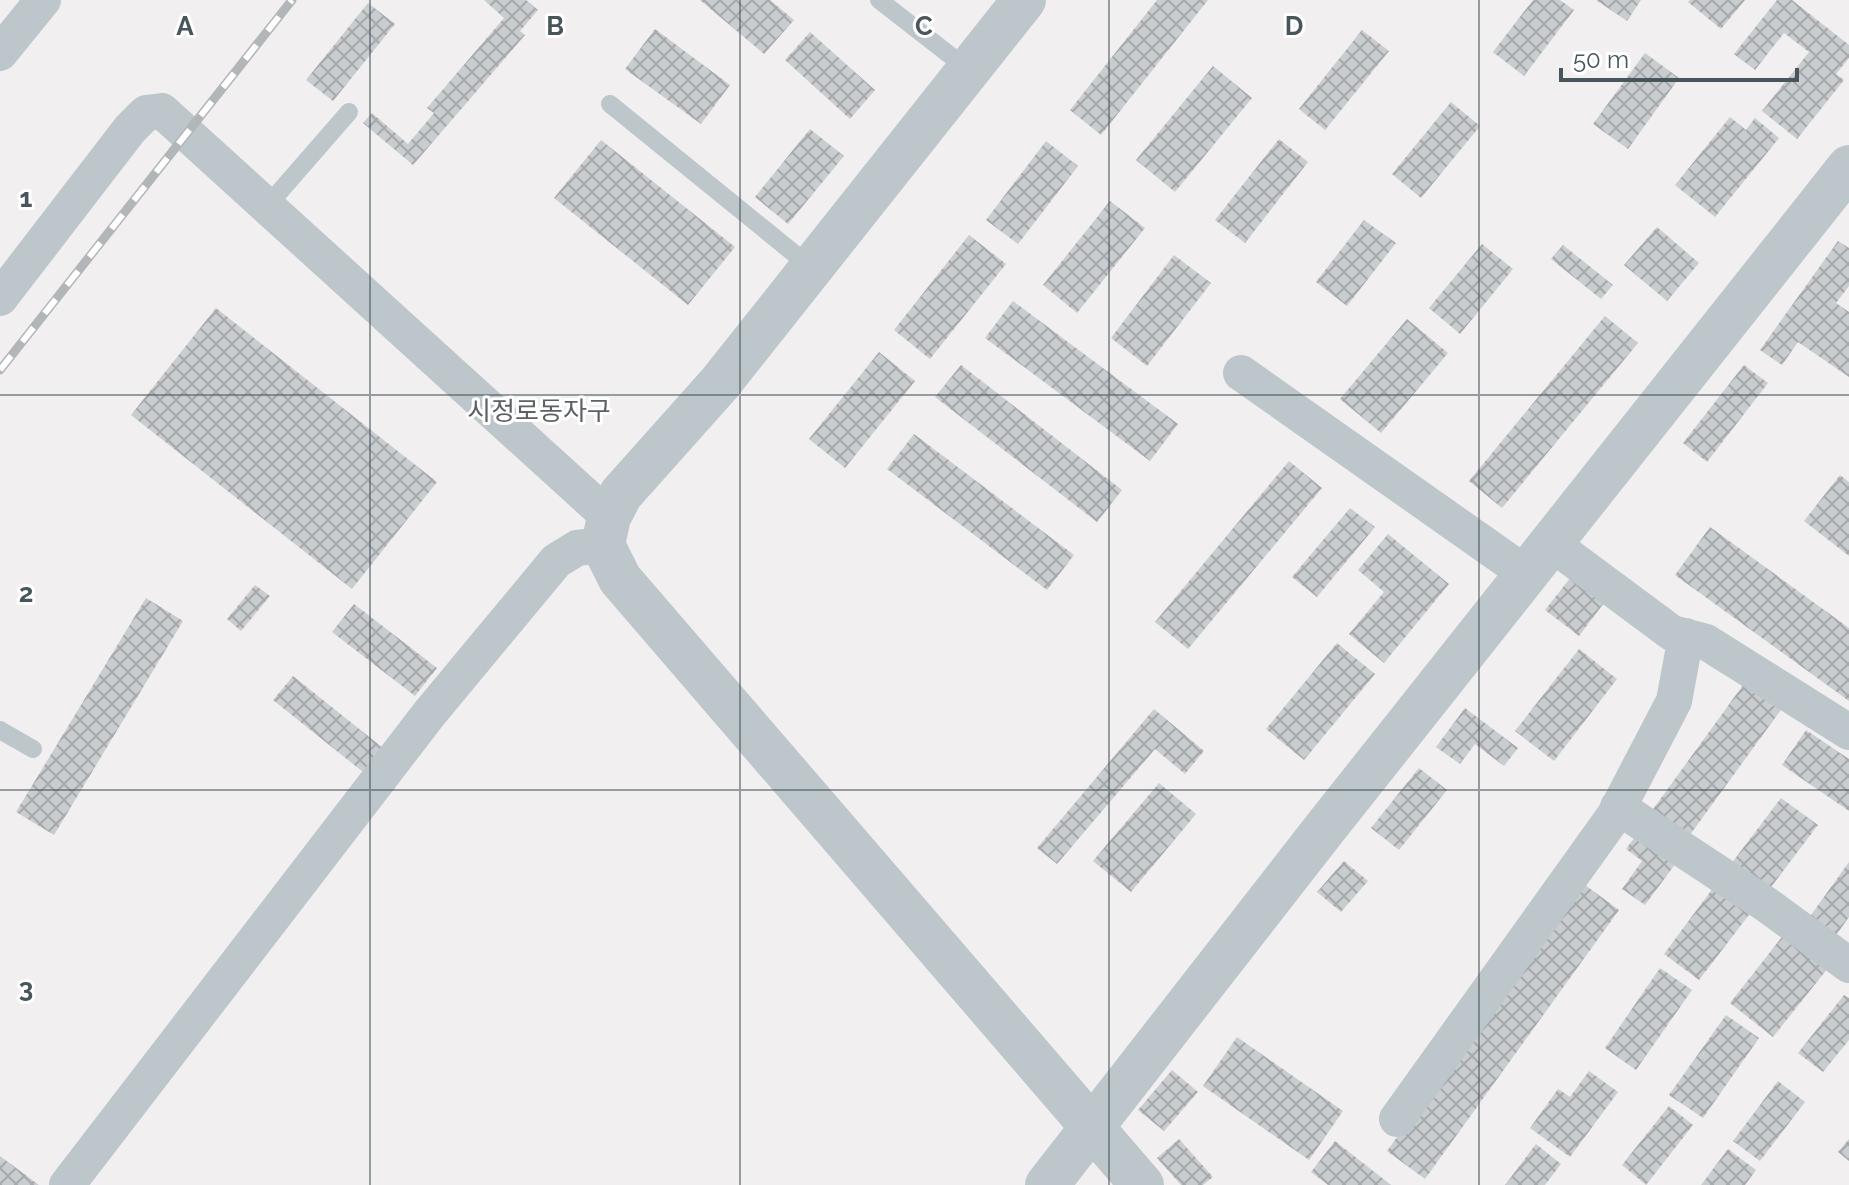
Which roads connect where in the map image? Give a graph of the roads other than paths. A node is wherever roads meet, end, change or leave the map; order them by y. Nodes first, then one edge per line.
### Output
1 (43, 0) edge
2 (879, 0) edge
3 (1024, 0) edge
4 (0, 53) edge
5 (969, 70) junction
6 (610, 104) dead end
7 (349, 112) dead end
8 (1849, 167) edge
9 (268, 205) junction
10 (812, 268) junction
11 (0, 298) edge
12 (1241, 373) dead end
13 (606, 531) junction
14 (1540, 560) junction
15 (1686, 636) junction
16 (0, 730) edge
17 (1849, 732) edge
18 (33, 749) dead end
19 (1618, 807) junction
20 (1849, 965) edge
21 (1397, 1119) dead end
22 (1092, 1127) junction
23 (67, 1185) edge
24 (1047, 1185) edge
25 (1142, 1185) edge

1 - 4 street
2 - 5 lane
3 - 5 street
5 - 10 street
6 - 10 lane
7 - 9 lane
8 - 14 street
9 - 11 street
9 - 13 street
10 - 13 street
12 - 14 street
13 - 22 street
13 - 23 street
14 - 15 street
14 - 22 street
15 - 17 street
15 - 19 street
16 - 18 lane
19 - 20 street
19 - 21 street
22 - 24 street
22 - 25 street

